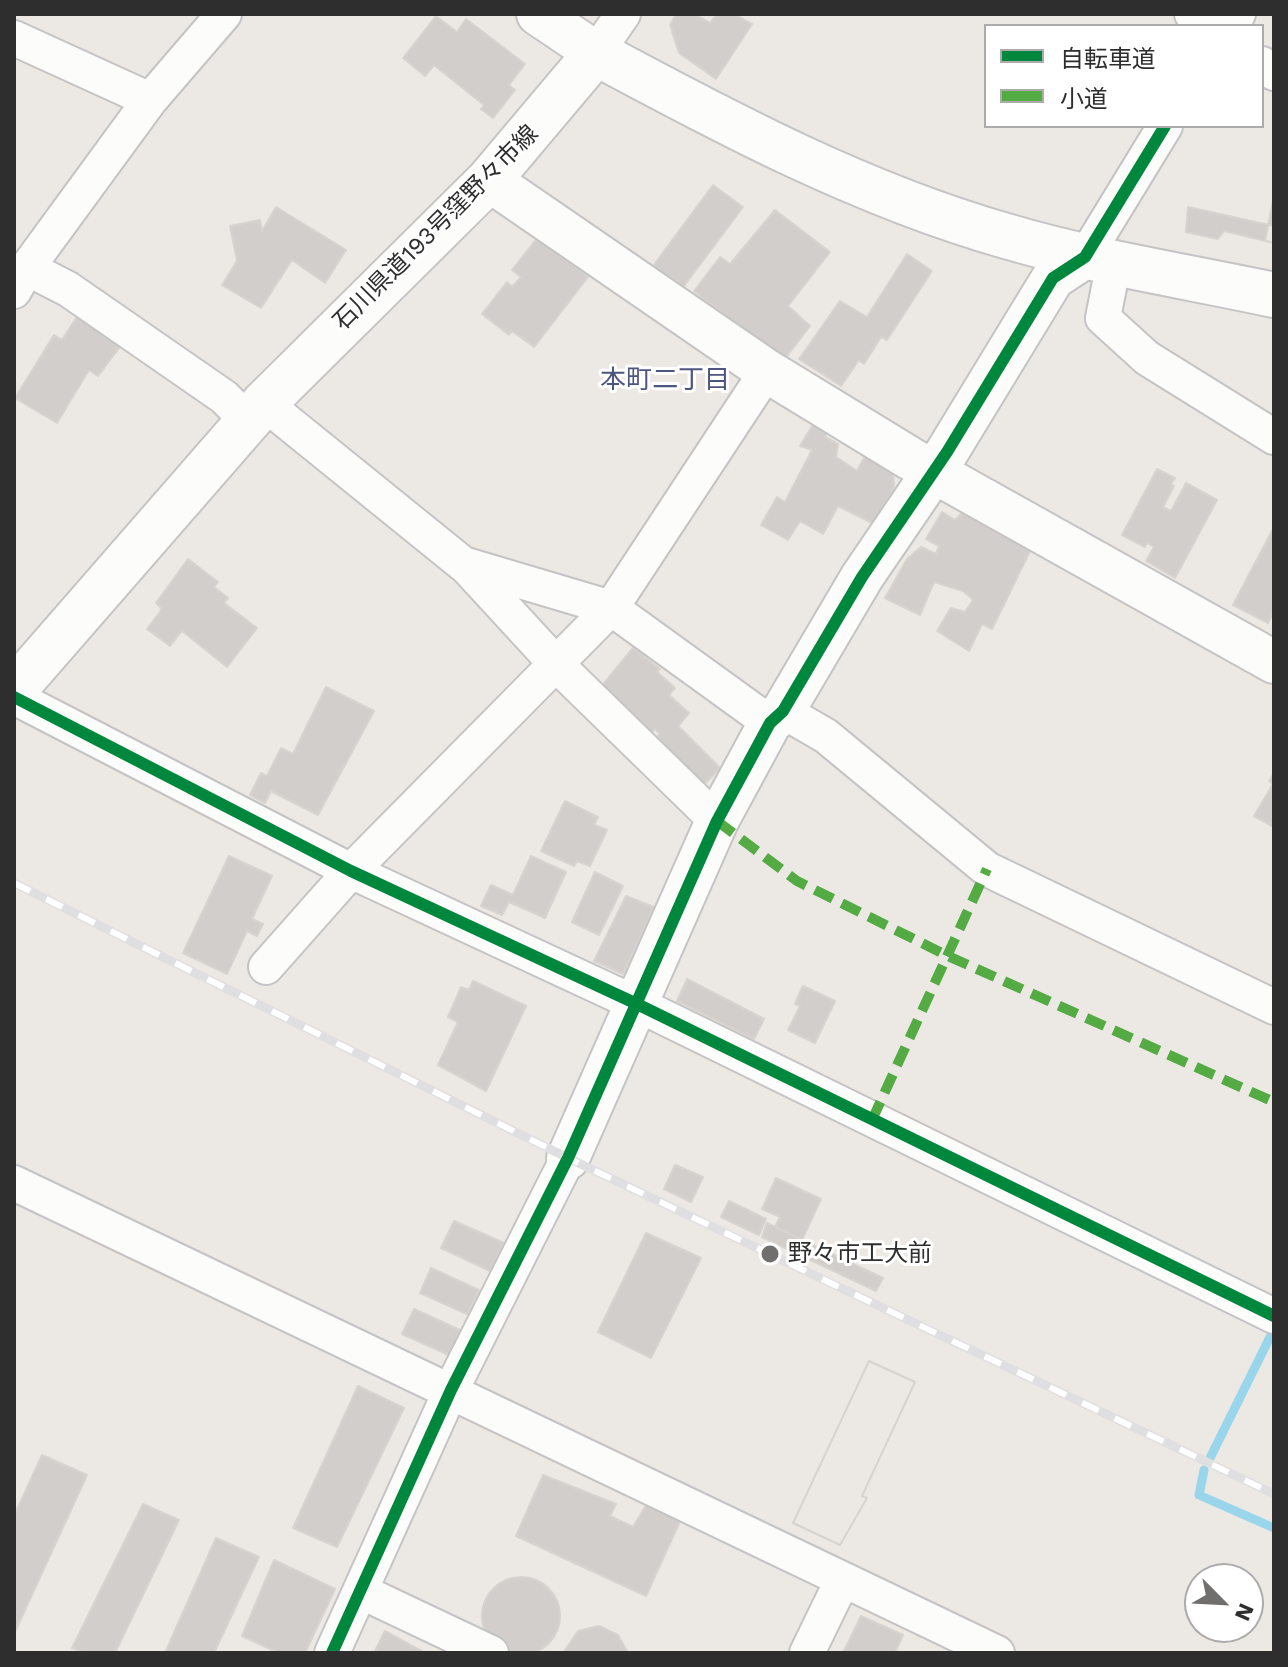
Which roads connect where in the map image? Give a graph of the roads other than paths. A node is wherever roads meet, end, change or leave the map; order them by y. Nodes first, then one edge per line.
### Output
1 (224, 14) edge
2 (538, 14) edge
3 (623, 14) edge
4 (14, 38) edge
5 (596, 53) junction
6 (150, 100) junction
7 (1164, 128) edge
8 (489, 180) junction
9 (1100, 259) junction
10 (21, 279) edge
11 (1274, 295) edge
12 (767, 371) junction
13 (256, 412) junction
14 (1274, 437) edge
15 (933, 471) junction
16 (463, 564) junction
17 (611, 608) junction
18 (1274, 662) edge
19 (557, 665) junction
20 (20, 675) edge
21 (777, 717) junction
22 (717, 821) junction
23 (351, 871) junction
24 (266, 967) dead end
25 (637, 1004) junction
26 (1274, 1007) edge
27 (568, 1158) joint
28 (14, 1183) edge
29 (1272, 1315) edge
30 (451, 1390) junction
31 (842, 1581) junction
32 (360, 1591) junction
33 (332, 1653) edge
34 (491, 1653) edge
35 (807, 1653) edge
36 (997, 1653) edge

1 - 6 street
2 - 5 street
3 - 5 street
4 - 6 street
5 - 8 main road, 石川県道193号窪野々市線
5 - 9 main road
6 - 10 street
7 - 9 street
8 - 12 street
8 - 13 main road, 石川県道193号窪野々市線
9 - 11 main road
9 - 14 street
9 - 15 street
10 - 13 street
12 - 15 street
12 - 17 street
13 - 16 street
13 - 20 main road, 石川県道193号窪野々市線
15 - 18 street
15 - 21 street
16 - 17 street
16 - 19 street
17 - 19 street
17 - 21 street
19 - 22 street
19 - 23 street
20 - 23 street
21 - 22 street
21 - 26 street
22 - 25 street
23 - 24 street
23 - 25 street
25 - 27 street
25 - 29 street
27 - 30 street
28 - 30 street
30 - 31 street
30 - 32 street
31 - 35 street
31 - 36 street
32 - 33 street
32 - 34 street

